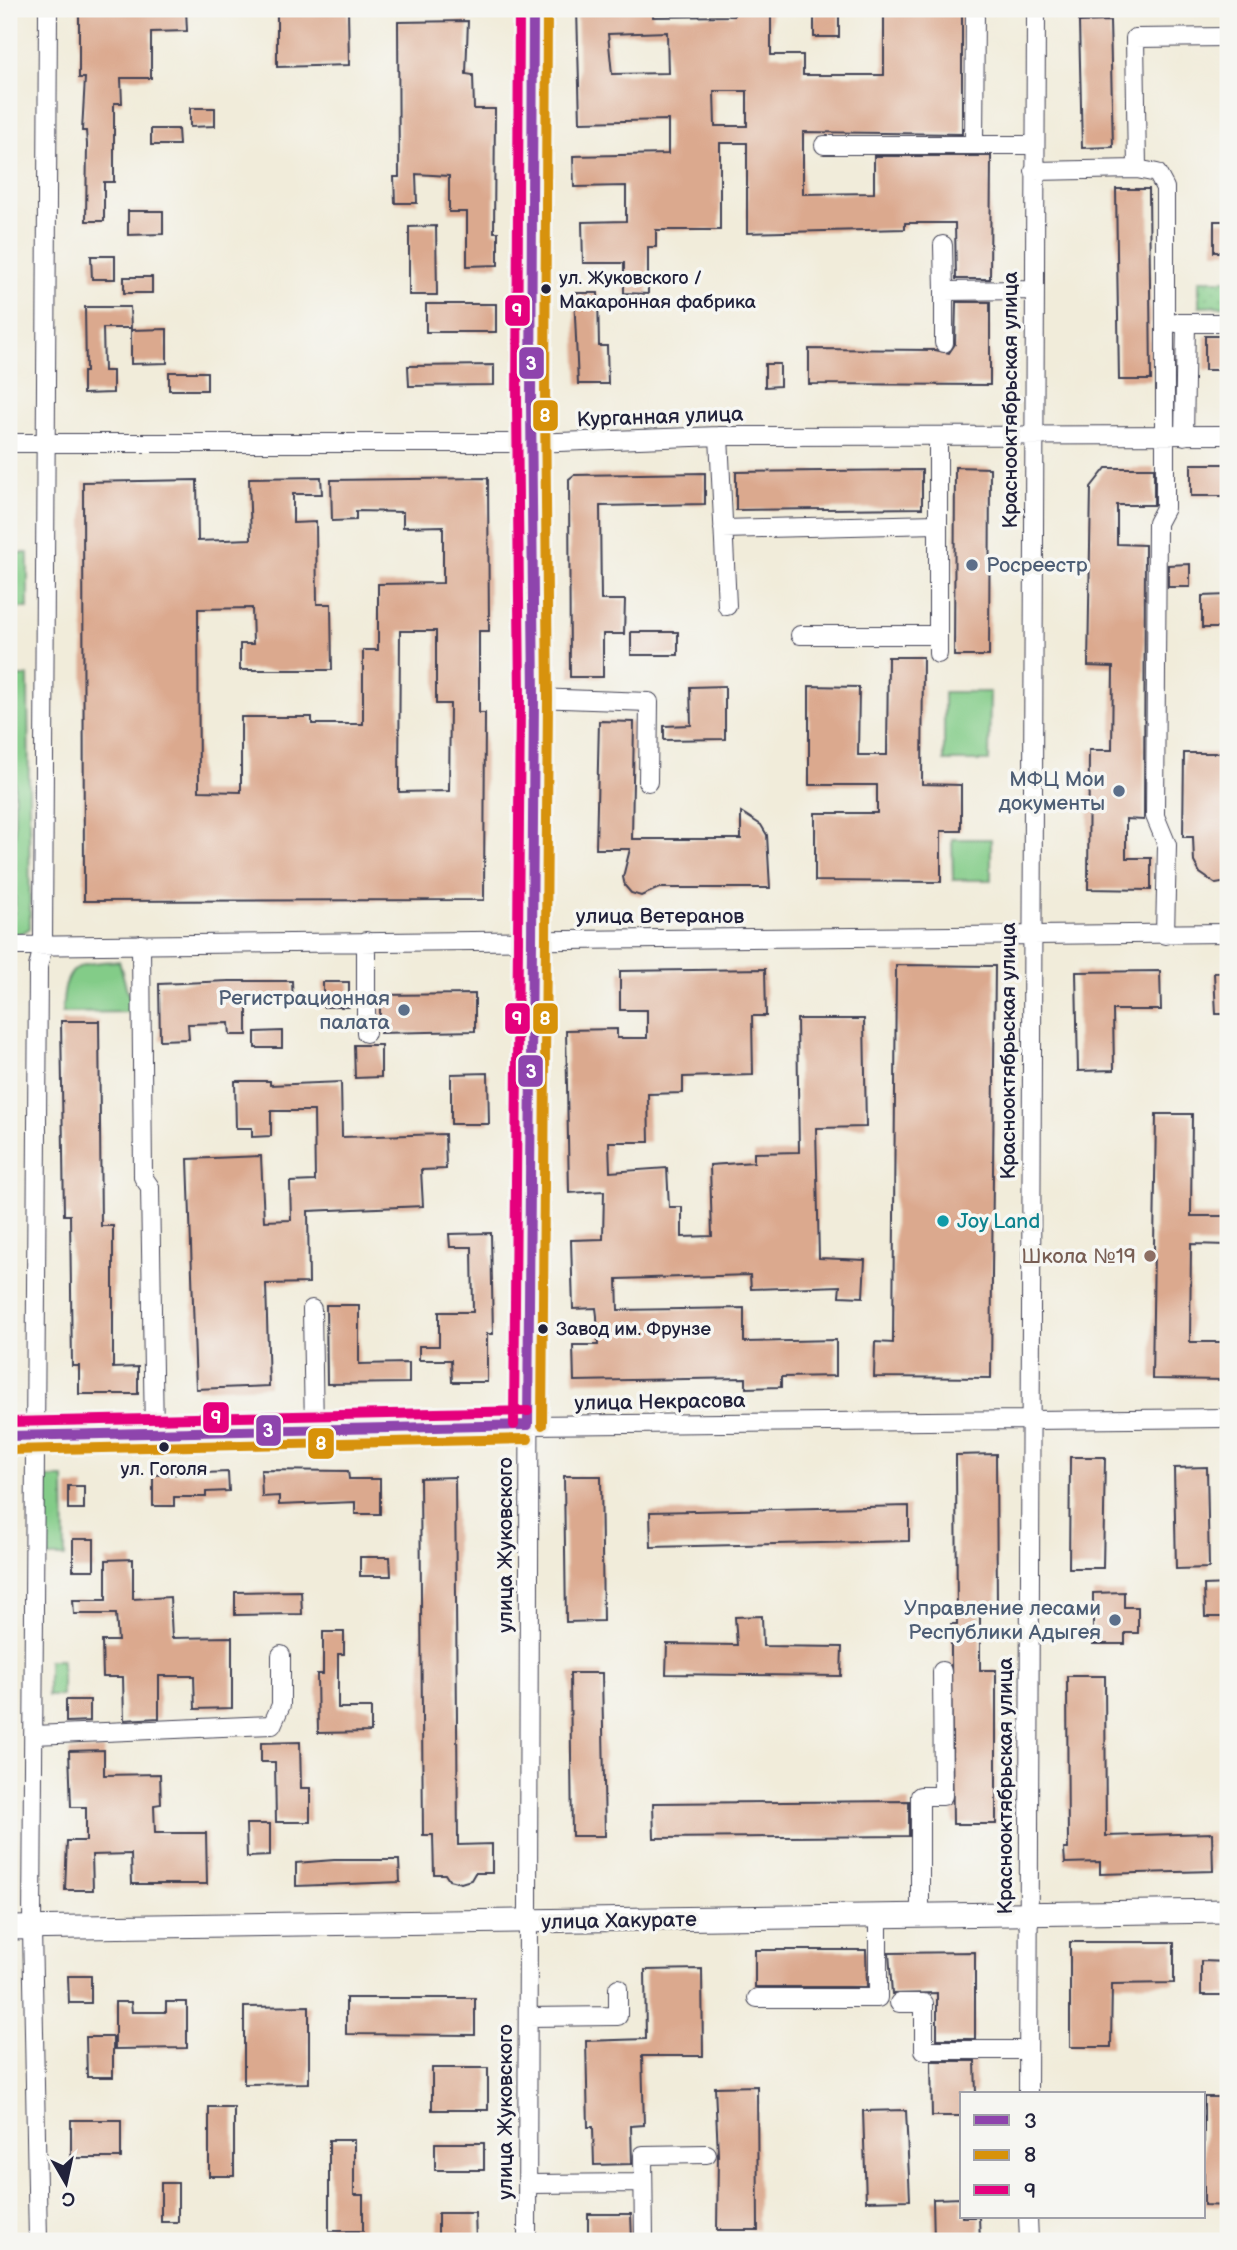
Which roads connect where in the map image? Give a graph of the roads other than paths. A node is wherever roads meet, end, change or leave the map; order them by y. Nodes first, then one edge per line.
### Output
1 (48, 9) edge
2 (533, 9) edge
3 (975, 9) edge
4 (1036, 9) edge
5 (1228, 37) edge
6 (824, 145) dead end
7 (974, 145) junction
8 (1034, 145) junction
9 (1137, 169) junction
10 (1034, 171) junction
11 (943, 245) dead end
12 (1033, 290) junction
13 (944, 291) junction
14 (1165, 323) junction
15 (1186, 323) junction
16 (1228, 323) edge
17 (944, 343) dead end
18 (1228, 435) edge
19 (719, 436) junction
20 (1164, 436) junction
21 (1184, 436) junction
22 (938, 437) junction
23 (1033, 437) junction
24 (9, 443) edge
25 (45, 443) junction
26 (532, 443) junction
27 (938, 524) junction
28 (723, 529) junction
29 (727, 606) dead end
30 (800, 635) dead end
31 (938, 635) junction
32 (938, 654) dead end
33 (534, 698) junction
34 (648, 782) dead end
35 (1228, 933) edge
36 (1165, 934) junction
37 (1031, 937) junction
38 (531, 939) junction
39 (366, 941) junction
40 (141, 944) junction
41 (9, 946) edge
42 (43, 946) junction
43 (366, 1033) dead end
44 (312, 1309) dead end
45 (1228, 1418) edge
46 (1029, 1421) junction
47 (528, 1425) junction
48 (314, 1431) junction
49 (154, 1434) junction
50 (9, 1436) edge
51 (35, 1436) junction
52 (281, 1655) dead end
53 (942, 1671) dead end
54 (34, 1735) junction
55 (1228, 1911) edge
56 (1027, 1913) junction
57 (878, 1916) junction
58 (920, 1916) junction
59 (528, 1922) junction
60 (9, 1928) edge
61 (32, 1928) junction
62 (618, 1988) dead end
63 (757, 1998) dead end
64 (899, 2003) dead end
65 (528, 2017) junction
66 (1028, 2050) junction
67 (1028, 2092) edge
68 (707, 2154) dead end
69 (643, 2183) junction
70 (528, 2184) junction
71 (1028, 2218) edge
72 (38, 2241) edge
73 (527, 2241) edge
74 (644, 2241) edge
75 (1029, 2241) edge

1 - 25 street
2 - 26 street, улица Жуковского
3 - 7 street
4 - 8 street, Краснооктябрьская улица
5 - 9 street
6 - 7 street
7 - 8 street
8 - 10 street, Краснооктябрьская улица
9 - 10 street
9 - 14 street
10 - 12 street, Краснооктябрьская улица
11 - 13 street
12 - 13 street
12 - 23 street, Краснооктябрьская улица
13 - 17 street
14 - 15 street
14 - 20 street
15 - 16 street
15 - 21 street
18 - 21 street, Курганная улица
19 - 22 street, Курганная улица
19 - 26 street, Курганная улица
19 - 28 street
20 - 21 street, Курганная улица
20 - 23 street, Курганная улица
20 - 36 street
22 - 23 street, Курганная улица
22 - 27 street
23 - 37 street, Краснооктябрьская улица
24 - 25 street, Курганная улица
25 - 26 street, Курганная улица
25 - 42 street
26 - 33 street, улица Жуковского
27 - 28 street
27 - 31 street
28 - 29 street
30 - 31 street
31 - 32 street
33 - 34 street
33 - 38 street, улица Жуковского
35 - 36 street, улица Ветеранов
36 - 37 street, улица Ветеранов
37 - 38 street, улица Ветеранов
37 - 46 street, Краснооктябрьская улица
38 - 39 street, улица Ветеранов
38 - 47 street, улица Жуковского
39 - 40 street, улица Ветеранов
39 - 43 street
40 - 42 street, улица Ветеранов
40 - 49 street
41 - 42 street, улица Ветеранов
42 - 51 street
44 - 48 street
45 - 46 street, улица Некрасова
46 - 47 street, улица Некрасова
46 - 56 street, Краснооктябрьская улица
47 - 48 street, улица Некрасова
47 - 59 street, улица Жуковского
48 - 49 street, улица Некрасова
49 - 51 street, улица Некрасова
50 - 51 street, улица Некрасова
51 - 54 street
52 - 54 street
53 - 58 street
54 - 61 street
55 - 56 main road, улица Хакурате
56 - 58 main road, улица Хакурате
56 - 66 street, Краснооктябрьская улица
57 - 58 main road, улица Хакурате
57 - 59 main road, улица Хакурате
57 - 63 street
59 - 61 main road, улица Хакурате
59 - 65 street, улица Жуковского
60 - 61 main road, улица Хакурате
61 - 72 street
62 - 65 street
64 - 66 street
65 - 70 street, улица Жуковского
66 - 67 street, Краснооктябрьская улица
68 - 69 street
69 - 70 street
69 - 74 street
70 - 73 street, улица Жуковского
71 - 75 street

